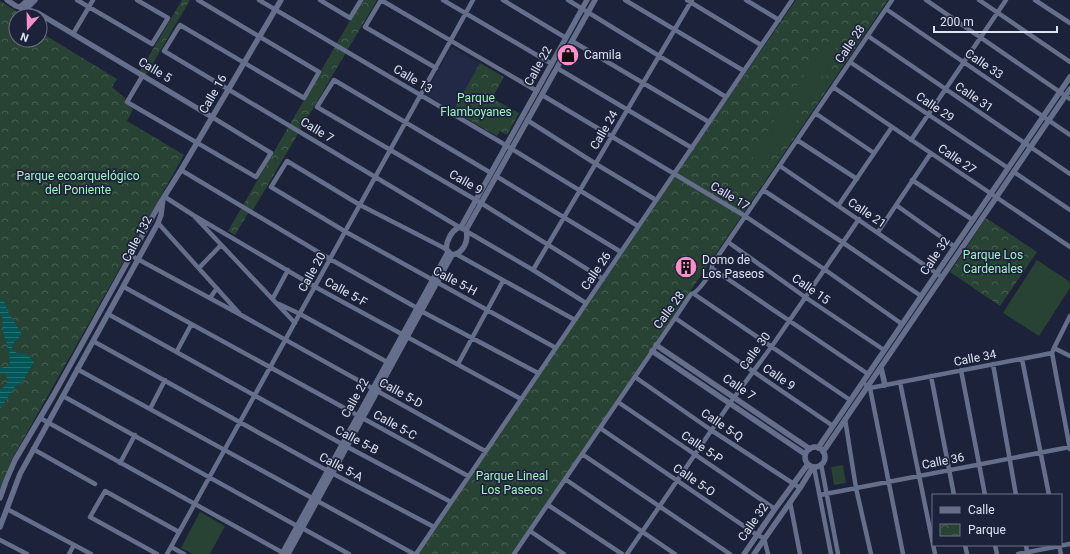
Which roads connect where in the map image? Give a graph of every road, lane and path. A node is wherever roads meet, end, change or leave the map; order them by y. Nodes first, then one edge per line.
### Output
1 (7, 0) edge
2 (28, 0) edge
3 (36, 0) edge
4 (76, 0) edge
5 (93, 0) edge
6 (137, 0) edge
7 (198, 0) edge
8 (259, 0) edge
9 (281, 0) edge
10 (320, 0) edge
11 (361, 0) edge
12 (381, 0) edge
13 (443, 0) edge
14 (473, 0) edge
15 (503, 0) edge
16 (568, 0) edge
17 (587, 0) edge
18 (595, 0) edge
19 (626, 0) edge
20 (746, 0) edge
21 (792, 0) edge
22 (892, 0) edge
23 (926, 0) edge
24 (980, 0) edge
25 (1006, 0) edge
26 (1035, 0) edge
27 (690, 1) edge
28 (23, 8) junction
29 (89, 8) junction
30 (583, 8) junction
31 (886, 9) junction
32 (276, 10) junction
33 (588, 12) junction
34 (998, 13) junction
35 (466, 14) junction
36 (48, 19) edge
37 (779, 20) junction
38 (1070, 23) edge
39 (676, 30) junction
40 (73, 34) junction
41 (260, 36) junction
42 (868, 36) junction
43 (981, 38) junction
44 (569, 39) junction
45 (451, 41) junction
46 (761, 45) junction
47 (660, 56) junction
48 (244, 62) junction
49 (850, 62) junction
50 (1070, 62) edge
51 (964, 63) junction
52 (554, 66) junction
53 (436, 68) junction
54 (744, 71) junction
55 (143, 75) junction
56 (1070, 77) edge
57 (644, 83) junction
58 (833, 87) junction
59 (945, 89) junction
60 (228, 90) junction
61 (1070, 90) edge
62 (1060, 92) junction
63 (539, 93) junction
64 (421, 96) junction
65 (726, 97) junction
66 (1068, 97) edge
67 (628, 110) junction
68 (815, 113) junction
69 (928, 114) junction
70 (1043, 116) junction
71 (212, 117) junction
72 (528, 120) junction
73 (1049, 120) junction
74 (709, 122) junction
75 (406, 123) junction
76 (892, 127) junction
77 (1070, 135) edge
78 (612, 137) junction
79 (797, 140) junction
80 (911, 140) junction
81 (198, 142) junction
82 (1025, 143) junction
83 (1031, 147) junction
84 (508, 148) junction
85 (692, 148) junction
86 (391, 150) junction
87 (874, 153) junction
88 (931, 153) junction
89 (596, 164) junction
90 (780, 166) junction
91 (1008, 168) junction
92 (181, 170) junction
93 (1014, 172) junction
94 (494, 174) junction
95 (674, 174) junction
96 (1070, 174) edge
97 (375, 178) junction
98 (857, 179) junction
99 (912, 180) junction
100 (763, 190) junction
101 (580, 191) junction
102 (991, 194) junction
103 (164, 198) junction
104 (996, 198) junction
105 (656, 200) junction
106 (479, 201) junction
107 (360, 205) junction
108 (896, 205) junction
109 (838, 206) junction
110 (1070, 210) edge
111 (192, 215) junction
112 (745, 216) junction
113 (564, 217) junction
114 (859, 219) junction
115 (973, 220) junction
116 (158, 223) junction
117 (638, 226) junction
118 (463, 229) junction
119 (346, 232) junction
120 (878, 232) junction
121 (728, 242) junction
122 (842, 242) junction
123 (548, 244) junction
124 (221, 245) junction
125 (955, 246) junction
126 (1070, 247) edge
127 (621, 252) junction
128 (451, 253) junction
129 (132, 256) junction
130 (330, 259) junction
131 (139, 260) junction
132 (198, 268) junction
133 (713, 269) junction
134 (824, 269) junction
135 (288, 270) junction
136 (533, 270) junction
137 (937, 273) junction
138 (942, 277) junction
139 (602, 279) junction
140 (503, 281) junction
141 (435, 282) junction
142 (315, 286) junction
143 (124, 287) junction
144 (217, 288) junction
145 (694, 294) junction
146 (921, 296) junction
147 (805, 297) junction
148 (210, 298) junction
149 (273, 298) junction
150 (277, 303) junction
151 (586, 303) junction
152 (419, 310) junction
153 (488, 310) junction
154 (108, 314) junction
155 (300, 314) junction
156 (241, 315) junction
157 (674, 318) junction
158 (1069, 319) edge
159 (574, 320) junction
160 (789, 320) junction
161 (295, 323) junction
162 (902, 324) junction
163 (191, 325) junction
164 (405, 336) junction
165 (472, 338) junction
166 (286, 340) junction
167 (93, 341) junction
168 (656, 345) junction
169 (772, 346) junction
170 (556, 348) junction
171 (884, 350) junction
172 (1053, 350) junction
173 (177, 351) junction
174 (652, 351) junction
175 (1070, 356) edge
176 (1022, 359) junction
177 (387, 362) junction
178 (458, 364) junction
179 (993, 364) junction
180 (270, 368) junction
181 (880, 368) junction
182 (77, 369) junction
183 (752, 370) junction
184 (961, 370) junction
185 (538, 374) junction
186 (868, 374) junction
187 (931, 376) junction
188 (635, 377) junction
189 (165, 380) junction
190 (862, 382) junction
191 (900, 382) junction
192 (885, 385) junction
193 (869, 387) junction
194 (375, 390) junction
195 (255, 395) junction
196 (63, 396) junction
197 (734, 397) junction
198 (521, 399) junction
199 (850, 400) junction
200 (618, 402) junction
201 (730, 403) junction
202 (150, 409) junction
203 (360, 417) junction
204 (40, 418) junction
205 (845, 420) junction
206 (240, 422) junction
207 (49, 423) junction
208 (833, 426) junction
209 (600, 428) junction
210 (711, 430) junction
211 (136, 435) junction
212 (345, 445) junction
213 (818, 448) junction
214 (33, 449) junction
215 (225, 449) junction
216 (810, 449) junction
217 (1070, 449) edge
218 (485, 451) junction
219 (823, 452) junction
220 (1040, 453) junction
221 (582, 454) junction
222 (805, 454) junction
223 (694, 455) junction
224 (1010, 459) junction
225 (120, 464) junction
226 (821, 464) junction
227 (979, 465) junction
228 (812, 466) junction
229 (949, 470) junction
230 (330, 472) junction
231 (468, 476) junction
232 (918, 476) junction
233 (210, 477) junction
234 (565, 479) junction
235 (677, 480) junction
236 (889, 482) junction
237 (95, 484) dead end
238 (793, 484) junction
239 (800, 488) junction
240 (856, 488) junction
241 (826, 494) junction
242 (954, 494) edge
243 (985, 494) edge
244 (1016, 494) edge
245 (1049, 494) edge
246 (820, 495) junction
247 (0, 498) edge
248 (315, 499) junction
249 (451, 502) junction
250 (790, 502) junction
251 (195, 504) junction
252 (548, 505) junction
253 (659, 507) junction
254 (7, 509) junction
255 (775, 509) junction
256 (0, 527) edge
257 (300, 527) junction
258 (434, 527) junction
259 (530, 531) junction
260 (642, 531) junction
261 (179, 532) junction
262 (757, 534) junction
263 (764, 538) junction
264 (0, 540) edge
265 (932, 540) edge
266 (74, 545) junction
267 (1026, 546) edge
268 (1054, 546) edge
269 (171, 547) junction
270 (1027, 552) junction
271 (27, 554) edge
272 (69, 554) edge
273 (91, 554) edge
274 (157, 554) edge
275 (167, 554) edge
276 (184, 554) edge
277 (284, 554) edge
278 (350, 554) edge
279 (415, 554) edge
280 (514, 554) edge
281 (564, 554) edge
282 (622, 554) edge
283 (627, 554) edge
284 (675, 554) edge
285 (730, 554) edge
286 (744, 554) edge
287 (754, 554) edge
288 (768, 554) edge
289 (800, 554) edge
290 (831, 554) edge
291 (838, 554) edge
292 (871, 554) edge
293 (903, 554) edge
294 (1018, 554) edge

1 - 28 street, Calle 5
2 - 28 street
3 - 28 street
4 - 29 street
5 - 29 street
6 - 29 street
7 - 41 street
8 - 32 street, Calle 13
9 - 32 street, Calle 16
10 - 11 street
12 - 45 street, Calle 17
12 - 53 street
13 - 35 street
14 - 35 street, Calle 20
15 - 44 street
16 - 30 street
17 - 30 street, Calle 22
18 - 33 street, Calle 22
19 - 39 street
20 - 37 street
21 - 37 street, Calle 26
22 - 31 street, Calle 28
23 - 43 street
24 - 34 street
25 - 34 street
26 - 38 street
27 - 39 street, Calle 24
27 - 46 street
29 - 40 street
30 - 33 street
30 - 44 street, Calle 22
31 - 42 street, Calle 28
31 - 51 street, Calle 33
32 - 41 street, Calle 16
32 - 64 street, Calle 13
33 - 44 street, Calle 22
33 - 47 street
34 - 43 street
34 - 50 street
35 - 45 street, Calle 20
35 - 52 street
36 - 40 street, Calle 5
37 - 46 street, Calle 26
39 - 47 street, Calle 24
39 - 54 street
40 - 55 street, Calle 5
41 - 48 street, Calle 16
41 - 48 street
42 - 49 street, Calle 28
42 - 59 street, Calle 31
43 - 51 street
43 - 62 street
44 - 52 street, Calle 22
44 - 57 street
45 - 53 street, Calle 20
45 - 63 street, Calle 17
46 - 54 street, Calle 26
47 - 57 street, Calle 24
47 - 65 street
48 - 60 street, Calle 16
48 - 60 street, Calle 7
49 - 58 street, Calle 28
49 - 69 street, Calle 29
51 - 59 street
51 - 70 street, Calle 33
52 - 63 street, Calle 22
52 - 67 street
53 - 64 street, Calle 20
54 - 65 street, Calle 26
55 - 71 street, Calle 5
55 - 81 street
56 - 62 street, Calle 32
57 - 67 street, Calle 24
57 - 74 street
58 - 68 street, Calle 28
58 - 76 street, Calle 27
59 - 69 street
59 - 82 street, Calle 31
60 - 71 street, Calle 16
60 - 97 street, Calle 7
61 - 66 street, Calle 32
62 - 66 street
62 - 70 street, Calle 32
63 - 72 street, Calle 22
63 - 78 street, Calle 17
63 - 84 street, Calle 22
64 - 75 street, Calle 20
64 - 84 street, Calle 13
65 - 74 street, Calle 26
66 - 73 street, Calle 32
67 - 78 street, Calle 24
67 - 85 street
68 - 79 street, Calle 28
68 - 87 street
69 - 80 street
69 - 91 street, Calle 29
70 - 73 street, Calle 33
70 - 82 street, Calle 32
71 - 81 street, Calle 16
71 - 81 street, Calle 5
72 - 84 street, Calle 22
72 - 89 street
73 - 77 street, Calle 33
73 - 83 street, Calle 32
74 - 85 street, Calle 26
75 - 86 street, Calle 20
75 - 86 street, Calle 9
75 - 94 street
76 - 80 street, Calle 27
76 - 87 street
78 - 89 street, Calle 24
78 - 95 street, Calle 17
79 - 90 street, Calle 28
79 - 98 street
80 - 88 street, Calle 27
81 - 92 street, Calle 16
82 - 83 street, Calle 31
82 - 91 street, Calle 32
83 - 93 street, Calle 32
83 - 96 street, Calle 31
84 - 94 street, Calle 22
84 - 101 street, Calle 13
85 - 95 street, Calle 26
86 - 97 street, Calle 20
86 - 106 street, Calle 9
87 - 98 street
88 - 99 street
88 - 102 street, Calle 27
89 - 101 street, Calle 24
89 - 105 street
90 - 100 street, Calle 28
90 - 109 street, Calle 21
91 - 102 street, Calle 32
92 - 103 street, Calle 16
92 - 130 street
93 - 104 street, Calle 32
93 - 110 street
94 - 106 street, Calle 22
94 - 113 street
95 - 105 street, Calle 26
95 - 112 street, Calle 17
97 - 107 street, Calle 20
97 - 118 street, Calle 7
98 - 109 street
99 - 108 street
99 - 115 street
100 - 112 street, Calle 28
100 - 122 street
101 - 113 street, Calle 24
101 - 117 street, Calle 13
102 - 104 street, Calle 27
102 - 115 street, Calle 32
103 - 111 street, Calle 5-F
103 - 116 street, Calle 132
103 - 129 street, Calle 132
104 - 126 street, Calle 27
104 - 138 street, Calle 32
105 - 117 street, Calle 26
106 - 118 street, Calle 22
106 - 123 street, Calle 9
107 - 119 street, Calle 20
107 - 119 street, Calle 5-H
107 - 128 street
108 - 120 street
108 - 125 street
109 - 114 street, Calle 21
111 - 124 street
111 - 135 street, Calle 5-F
112 - 121 street, Calle 28
112 - 134 street, Calle 17
113 - 123 street, Calle 24
113 - 127 street
114 - 120 street, Calle 21
114 - 122 street, Calle 30
115 - 125 street, Calle 32
116 - 131 street, Calle 132
116 - 132 street
117 - 127 street, Calle 26
118 - 128 street
118 - 128 street
118 - 136 street, Calle 7
119 - 130 street, Calle 20
119 - 141 street, Calle 5-H
120 - 137 street, Calle 21
121 - 133 street, Calle 28
121 - 147 street, Calle 15
122 - 134 street, Calle 30
122 - 146 street
123 - 136 street, Calle 24
123 - 139 street, Calle 9
124 - 132 street
124 - 149 street
125 - 137 street, Calle 32
127 - 139 street, Calle 26
128 - 140 street
128 - 141 street, Calle 22
129 - 131 street, Calle 5-D
129 - 204 street, Calle 132
130 - 142 street, Calle 20
130 - 152 street
131 - 143 street, Calle 132
131 - 148 street, Calle 5-D
132 - 144 street
133 - 145 street, Calle 28
133 - 160 street
134 - 147 street, Calle 30
134 - 162 street, Calle 17
135 - 142 street, Calle 5-F
135 - 149 street
136 - 151 street, Calle 7
137 - 138 street, Calle 21
137 - 146 street, Calle 32
138 - 181 street, Calle 32
139 - 151 street, Calle 26
140 - 153 street
140 - 159 street
141 - 152 street, Calle 22
141 - 153 street, Calle 5-H
142 - 155 street, Calle 20
142 - 164 street, Calle 5-F
143 - 154 street, Calle 132
143 - 163 street, Calle 5-C
144 - 148 street
144 - 156 street
145 - 157 street, Calle 28
145 - 169 street
146 - 162 street, Calle 32
147 - 160 street, Calle 30
147 - 171 street, Calle 15
148 - 156 street, Calle 5-D
149 - 150 street
150 - 155 street
150 - 161 street
151 - 159 street, Calle 26
152 - 164 street, Calle 22
152 - 165 street
153 - 165 street
153 - 170 street, Calle 5-H
154 - 167 street, Calle 132
154 - 173 street, Calle 5-B
155 - 161 street, Calle 20
155 - 177 street
156 - 166 street, Calle 5-D
157 - 168 street, Calle 28
157 - 183 street, Calle 9
158 - 172 street
159 - 170 street, Calle 26
160 - 169 street, Calle 30
160 - 186 street
161 - 166 street, Calle 20
162 - 171 street, Calle 32
163 - 173 street
163 - 180 street, Calle 5-C
164 - 177 street, Calle 22
164 - 178 street, Calle 5-F
164 - 194 street, Calle 22
165 - 178 street
165 - 185 street
166 - 180 street, Calle 20
166 - 194 street, Calle 5-D
167 - 182 street, Calle 132
167 - 189 street, Calle 5-A
168 - 174 street, Calle 28
168 - 197 street, Calle 7
169 - 183 street, Calle 30
169 - 199 street
170 - 185 street, Calle 26
171 - 186 street, Calle 32
172 - 175 street
172 - 176 street, Calle 34
172 - 217 street
173 - 195 street, Calle 5-B
174 - 188 street, Calle 28
174 - 201 street, Calle 7
176 - 179 street, Calle 34
176 - 220 street
177 - 194 street, Calle 22
178 - 198 street, Calle 5-F
179 - 184 street, Calle 34
179 - 224 street
180 - 195 street, Calle 20
180 - 203 street, Calle 5-C
181 - 192 street
181 - 193 street, Calle 32
182 - 196 street, Calle 132
182 - 202 street
183 - 197 street, Calle 30
183 - 208 street, Calle 9
184 - 187 street, Calle 34
184 - 227 street
185 - 198 street, Calle 26
186 - 190 street, Calle 32
187 - 191 street, Calle 34
187 - 229 street
188 - 200 street, Calle 28
188 - 210 street, Calle 5-Q
189 - 202 street
189 - 206 street, Calle 5-A
190 - 193 street
190 - 199 street, Calle 32
191 - 192 street, Calle 34
191 - 232 street
192 - 193 street, Calle 34
193 - 205 street, Calle 32
193 - 236 street
194 - 203 street, Calle 22
194 - 218 street, Calle 5-D
195 - 206 street, Calle 20
195 - 212 street, Calle 5-B
196 - 207 street, Calle 132
196 - 211 street
197 - 201 street, Calle 30
197 - 216 street, Calle 7
198 - 218 street, Calle 26
199 - 208 street, Calle 32
200 - 209 street, Calle 28
200 - 223 street, Calle 5-P
201 - 210 street, Calle 30
201 - 222 street, Calle 7
202 - 215 street
203 - 212 street, Calle 22
203 - 231 street, Calle 5-C
204 - 207 street
204 - 247 street, Calle 132
205 - 219 street, Calle 32
205 - 240 street
206 - 215 street, Calle 20
206 - 230 street, Calle 5-A
207 - 214 street, Calle 132
207 - 225 street
208 - 213 street, Calle 32
209 - 221 street, Calle 28
209 - 235 street, Calle 5-O
210 - 223 street, Calle 30
210 - 238 street, Calle 5-Q
211 - 225 street
211 - 233 street
212 - 230 street, Calle 22
212 - 249 street, Calle 5-B
213 - 216 street
213 - 219 street
214 - 237 street
214 - 254 street, Calle 132
215 - 233 street, Calle 20
215 - 248 street
216 - 222 street
217 - 220 street, Calle 36
218 - 231 street, Calle 26
219 - 226 street
220 - 224 street, Calle 36
220 - 245 street
221 - 234 street, Calle 28
221 - 253 street
222 - 228 street
223 - 235 street, Calle 30
223 - 255 street, Calle 5-P
224 - 227 street, Calle 36
224 - 244 street
225 - 251 street
226 - 228 street
226 - 241 street
227 - 229 street, Calle 36
227 - 243 street
228 - 238 street, Calle 32
228 - 239 street, Calle 32
228 - 246 street
229 - 232 street, Calle 36
229 - 242 street
230 - 248 street, Calle 22
230 - 258 street, Calle 5-A
231 - 249 street, Calle 26
232 - 236 street, Calle 36
232 - 265 street
233 - 251 street, Calle 20
233 - 257 street
234 - 252 street, Calle 28
234 - 260 street
235 - 253 street, Calle 30
235 - 262 street, Calle 5-O
236 - 240 street, Calle 36
236 - 293 street
238 - 239 street, Calle 5-Q
238 - 255 street, Calle 32
239 - 250 street, Calle 32
240 - 241 street, Calle 36
240 - 292 street
241 - 246 street, Calle 36
241 - 291 street
246 - 290 street
248 - 257 street, Calle 22
248 - 279 street
249 - 258 street, Calle 26
250 - 263 street, Calle 32
250 - 289 street
251 - 261 street, Calle 20
251 - 277 street
252 - 259 street, Calle 28
252 - 282 street
253 - 260 street, Calle 30
253 - 285 street
254 - 256 street, Calle 132
254 - 266 street
255 - 262 street, Calle 32
257 - 277 street, Calle 22
257 - 278 street
258 - 279 street, Calle 26
259 - 280 street, Calle 28
259 - 281 street
260 - 283 street, Calle 30
260 - 284 street
261 - 269 street, Calle 20
261 - 274 street
262 - 263 street, Calle 5-O
262 - 286 street, Calle 32
263 - 287 street, Calle 32
263 - 288 street
264 - 271 street
266 - 272 street
266 - 273 street
267 - 270 street
268 - 270 street
269 - 275 street, Calle 20
269 - 276 street
270 - 294 street

